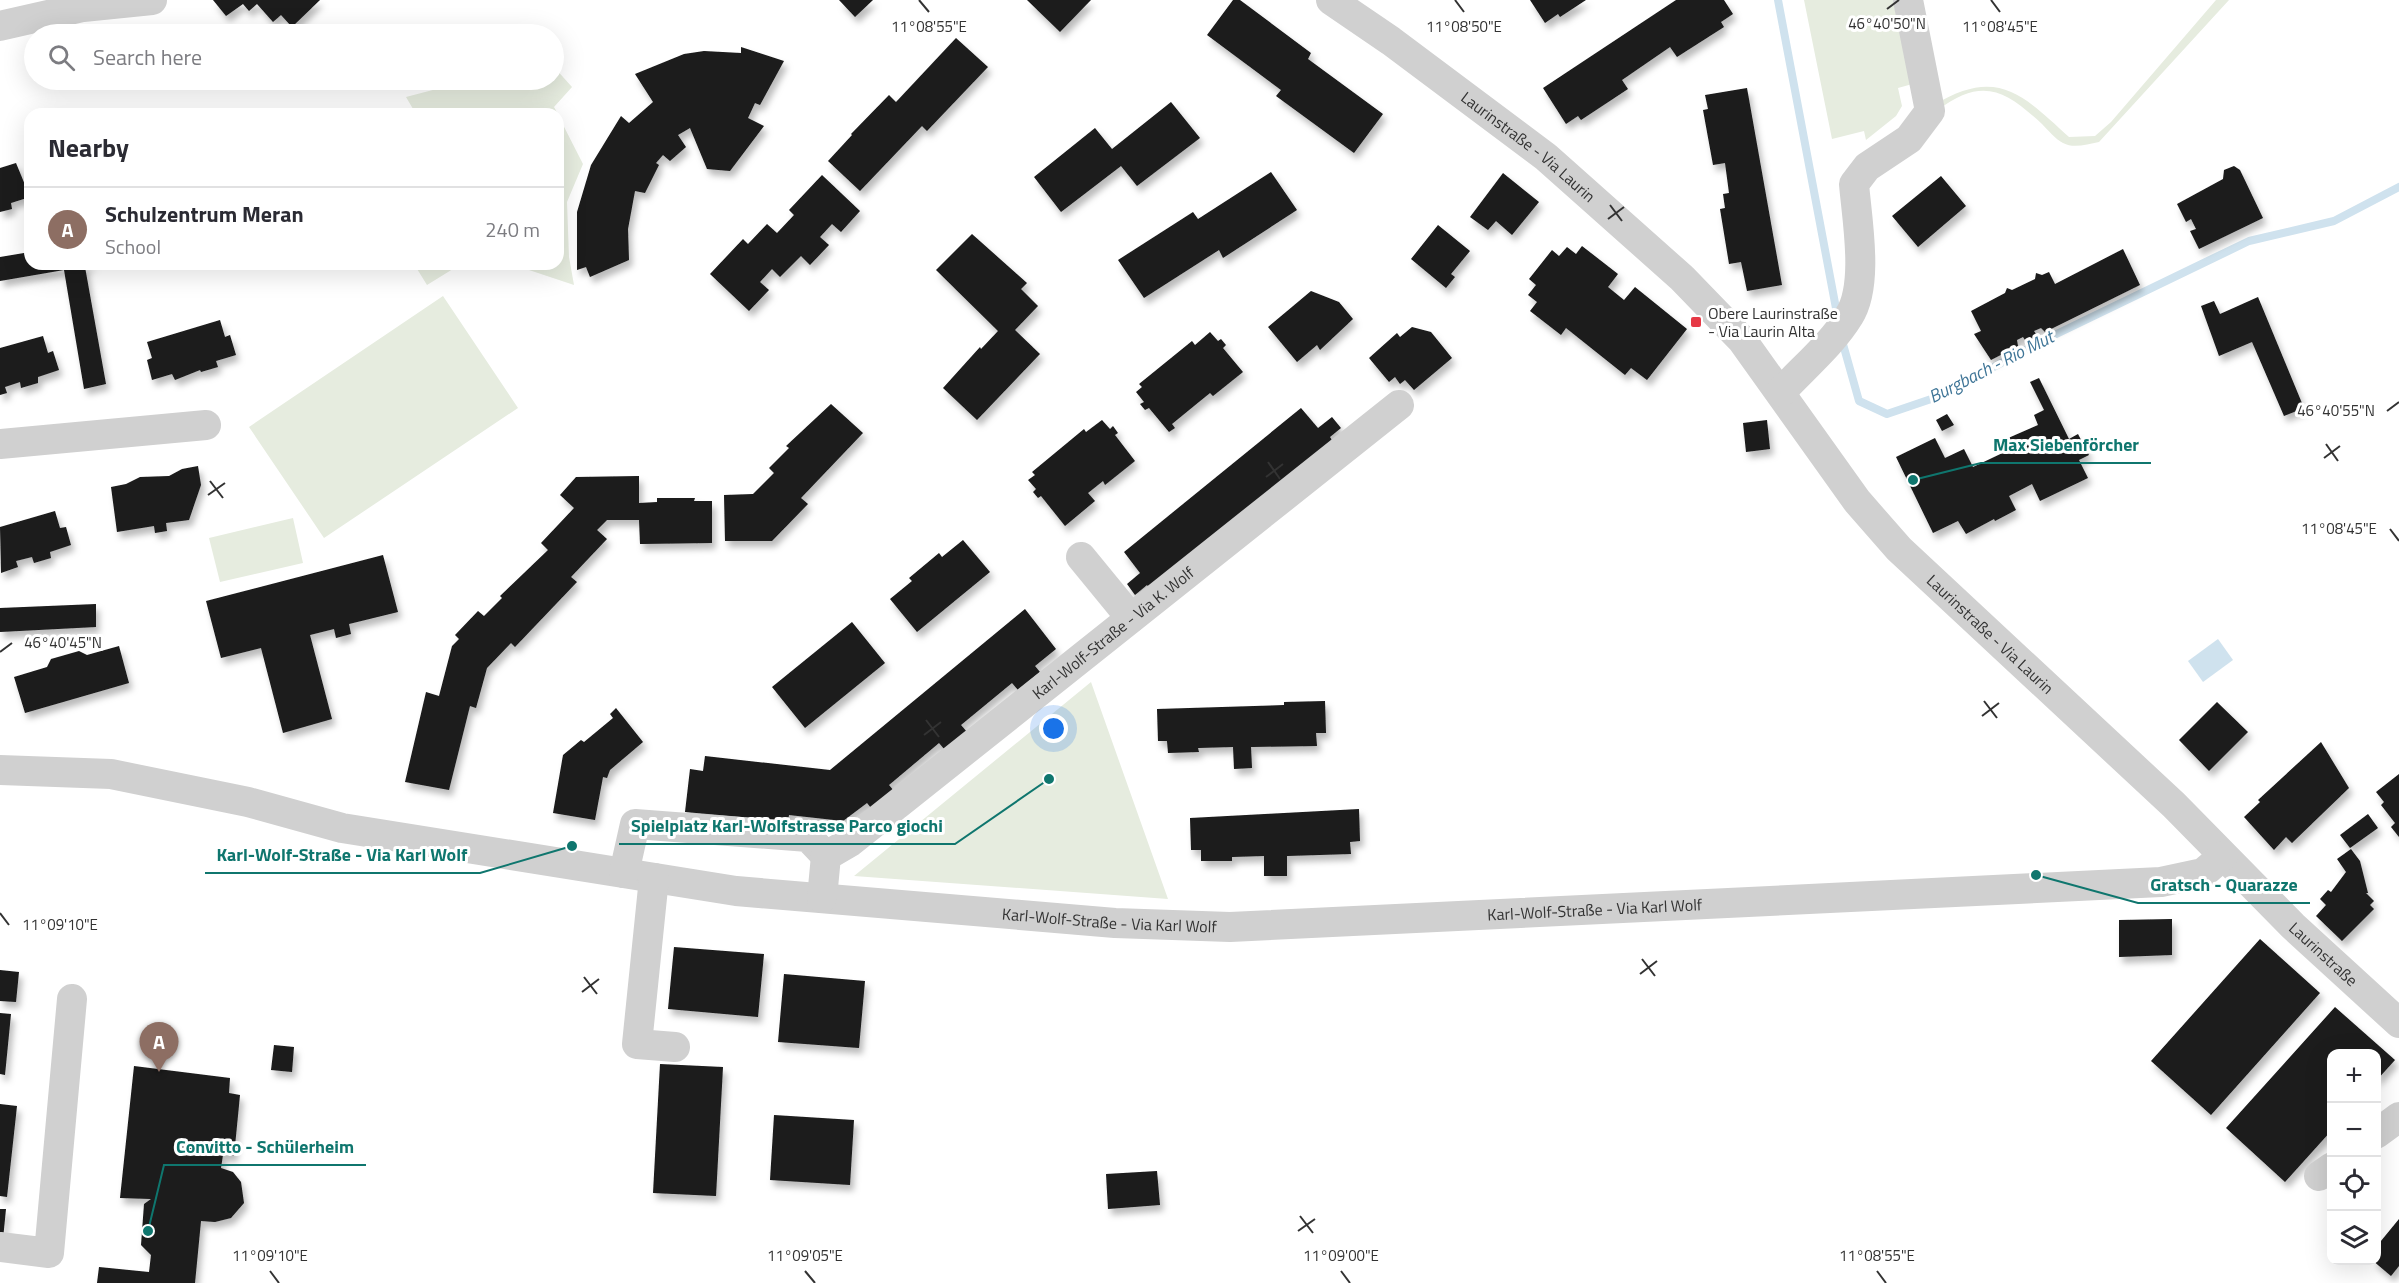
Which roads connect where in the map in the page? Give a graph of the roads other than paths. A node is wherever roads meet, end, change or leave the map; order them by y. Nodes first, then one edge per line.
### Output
1 (153, 0) edge
2 (1331, 0) edge
3 (1908, 0) edge
4 (0, 26) edge
5 (1781, 392) junction
6 (1399, 405) dead end
7 (206, 425) dead end
8 (0, 444) edge
9 (1081, 557) dead end
10 (1131, 618) junction
11 (0, 770) edge
12 (826, 856) junction
13 (2223, 856) junction
14 (624, 873) junction
15 (654, 878) junction
16 (822, 898) junction
17 (72, 999) dead end
18 (2399, 1023) edge
19 (675, 1047) dead end
20 (2399, 1117) edge
21 (2381, 1130) edge
22 (0, 1247) edge

1 - 4 street
2 - 5 street, Laurinstraße - Via Laurin
3 - 5 street
5 - 13 street, Laurinstraße - Via Laurin
6 - 10 street, Karl-Wolf-Straße - Via K. Wolf
7 - 8 street
9 - 10 street
10 - 12 street, Karl-Wolf-Straße - Via K. Wolf
11 - 14 street, Karl-Wolf-Straße - Via Karl Wolf
12 - 14 street
12 - 16 street
13 - 16 street, Karl-Wolf-Straße - Via Karl Wolf
13 - 18 street, Laurinstraße
14 - 15 street, Karl-Wolf-Straße - Via Karl Wolf
15 - 16 street, Karl-Wolf-Straße - Via Karl Wolf
15 - 19 street
17 - 22 street
20 - 21 street

